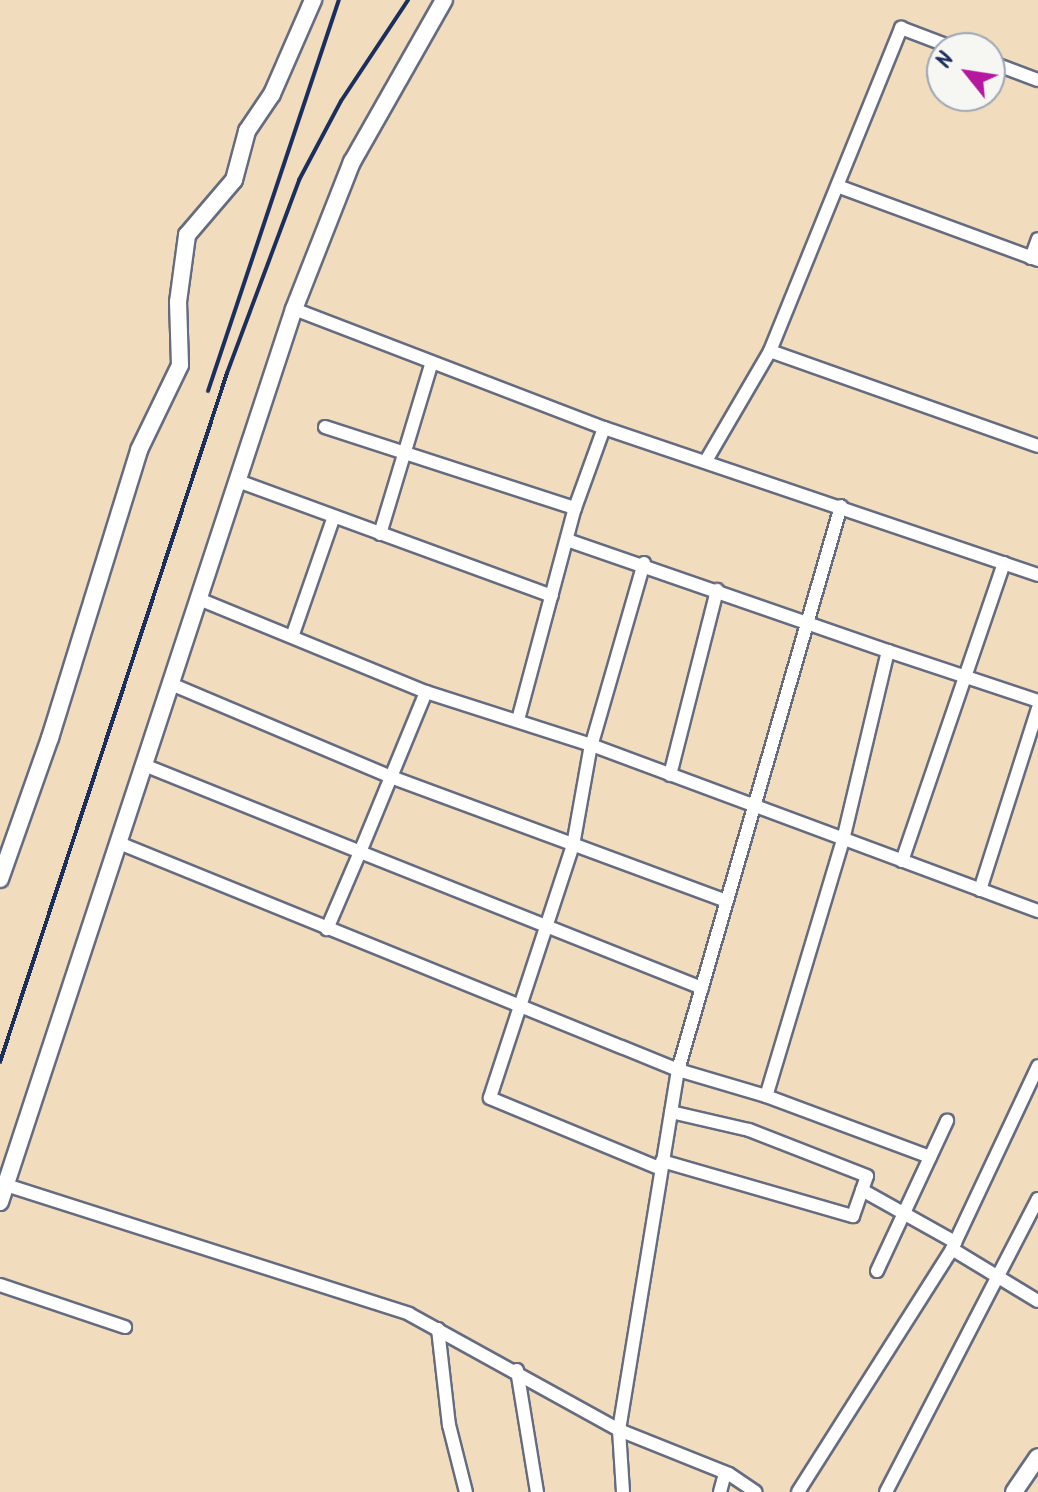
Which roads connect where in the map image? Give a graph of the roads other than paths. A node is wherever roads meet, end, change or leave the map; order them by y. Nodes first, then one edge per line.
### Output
1 (313, 0) edge
2 (444, 0) edge
3 (926, 37) edge
4 (1006, 68) edge
5 (1038, 80) edge
6 (840, 187) junction
7 (1038, 239) edge
8 (1034, 259) edge
9 (294, 309) junction
10 (770, 351) junction
11 (431, 365) junction
12 (325, 427) dead end
13 (604, 428) junction
14 (1038, 446) edge
15 (400, 452) junction
16 (707, 459) junction
17 (238, 481) junction
18 (841, 506) junction
19 (575, 508) junction
20 (333, 519) junction
21 (380, 534) junction
22 (567, 540) junction
23 (644, 563) junction
24 (1004, 563) junction
25 (1038, 575) edge
26 (717, 590) junction
27 (552, 596) junction
28 (199, 599) junction
29 (808, 619) junction
30 (293, 634) junction
31 (888, 651) junction
32 (964, 676) junction
33 (171, 684) junction
34 (426, 692) junction
35 (1038, 701) edge
36 (1038, 708) edge
37 (518, 720) junction
38 (594, 746) junction
39 (144, 765) junction
40 (670, 775) junction
41 (391, 777) junction
42 (754, 807) junction
43 (843, 840) junction
44 (119, 843) junction
45 (573, 845) junction
46 (360, 852) junction
47 (902, 861) junction
48 (0, 879) edge
49 (980, 890) junction
50 (727, 901) junction
51 (1038, 911) edge
52 (547, 928) junction
53 (327, 929) junction
54 (702, 988) junction
55 (523, 1008) junction
56 (1038, 1066) edge
57 (678, 1070) junction
58 (766, 1096) junction
59 (671, 1112) junction
60 (947, 1121) dead end
61 (930, 1157) junction
62 (661, 1165) junction
63 (6, 1185) junction
64 (862, 1190) junction
65 (1038, 1199) edge
66 (0, 1202) edge
67 (903, 1213) junction
68 (953, 1246) junction
69 (877, 1271) dead end
70 (1001, 1279) junction
71 (0, 1285) edge
72 (1038, 1301) edge
73 (125, 1327) dead end
74 (438, 1329) junction
75 (517, 1370) junction
76 (619, 1430) junction
77 (1038, 1457) edge
78 (725, 1473) junction
79 (466, 1492) edge
80 (537, 1492) edge
81 (623, 1492) edge
82 (720, 1492) edge
83 (756, 1492) edge
84 (798, 1492) edge
85 (886, 1492) edge
86 (1014, 1492) edge

1 - 48 street
2 - 9 street
3 - 6 street
4 - 5 street
6 - 8 street
6 - 10 street
7 - 8 street
9 - 11 street
9 - 17 street
10 - 14 street
10 - 16 street
11 - 13 street
11 - 15 street
12 - 15 street
13 - 16 street
13 - 19 street
15 - 19 street
15 - 21 street
16 - 18 street
17 - 20 street
17 - 28 street
18 - 24 street
18 - 29 street
19 - 22 street
20 - 21 street
20 - 30 street
21 - 27 street
22 - 23 street
22 - 27 street
23 - 26 street
23 - 38 street
24 - 25 street
24 - 32 street
26 - 29 street
26 - 40 street
27 - 37 street
28 - 30 street
28 - 33 street
29 - 31 street
29 - 42 street
30 - 34 street
31 - 32 street
31 - 43 street
32 - 35 street
32 - 47 street
33 - 39 street
33 - 41 street
34 - 37 street
34 - 41 street
36 - 49 street
37 - 38 street
38 - 40 street
38 - 45 street
39 - 44 street
39 - 46 street
40 - 42 street
41 - 45 street
41 - 46 street
42 - 43 street
42 - 50 street
43 - 47 street
43 - 58 street
44 - 53 street
44 - 63 street
45 - 50 street
45 - 52 street
46 - 52 street
46 - 53 street
47 - 49 street
49 - 51 street
50 - 54 street
52 - 54 street
52 - 55 street
53 - 55 street
54 - 57 street
55 - 57 street
55 - 62 street
56 - 68 street
57 - 58 street
57 - 59 street
58 - 61 street
59 - 62 street
59 - 64 street
60 - 61 street
61 - 67 street
62 - 64 street
62 - 76 street
63 - 66 street
63 - 74 street
64 - 67 street
65 - 70 street
67 - 68 street
67 - 69 street
68 - 70 street
68 - 84 street
70 - 72 street
70 - 85 street
71 - 73 street
74 - 75 street
74 - 79 street
75 - 76 street
75 - 80 street
76 - 78 street
76 - 81 street
77 - 86 street
78 - 82 street
78 - 83 street

